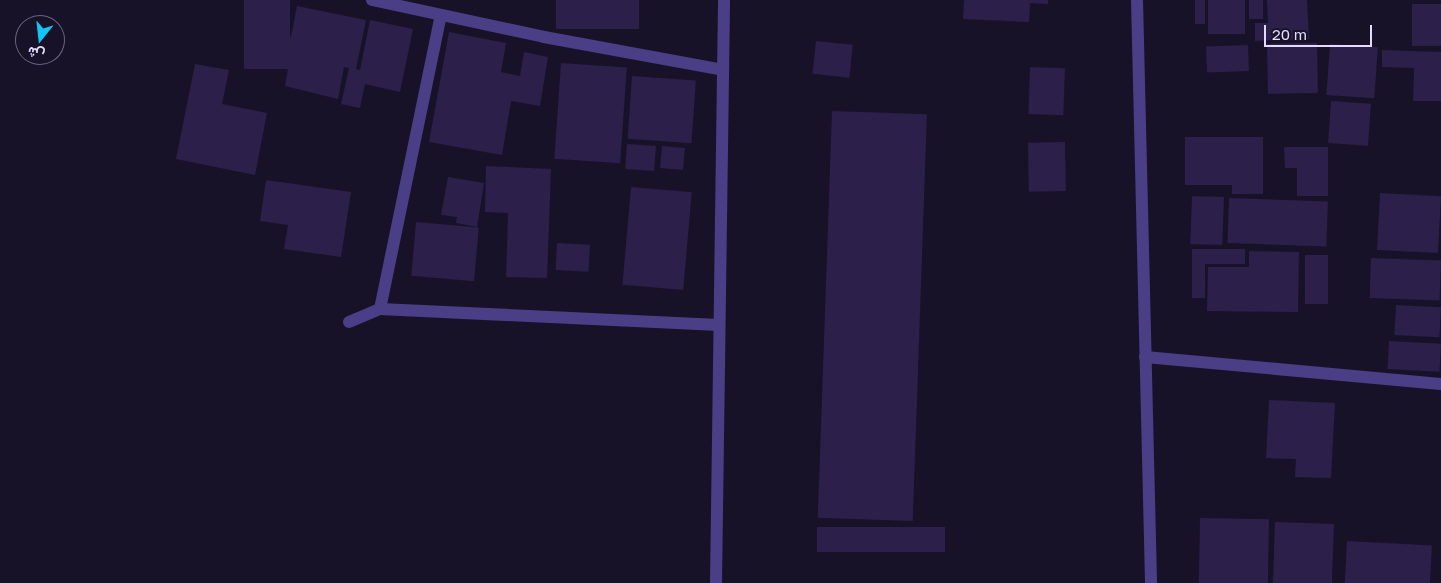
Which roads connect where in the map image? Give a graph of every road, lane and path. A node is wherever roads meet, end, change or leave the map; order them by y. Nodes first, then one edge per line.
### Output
1 (372, 0) edge
2 (724, 0) edge
3 (1137, 0) edge
4 (441, 15) junction
5 (723, 70) junction
6 (380, 309) junction
7 (349, 322) dead end
8 (719, 325) junction
9 (1145, 357) junction
10 (1441, 384) edge
11 (716, 583) edge
12 (1150, 583) edge

1 - 4 street
2 - 5 street
3 - 9 street
4 - 5 street
4 - 6 street
5 - 8 street
6 - 7 street
6 - 8 street
8 - 11 street
9 - 10 street
9 - 12 street

